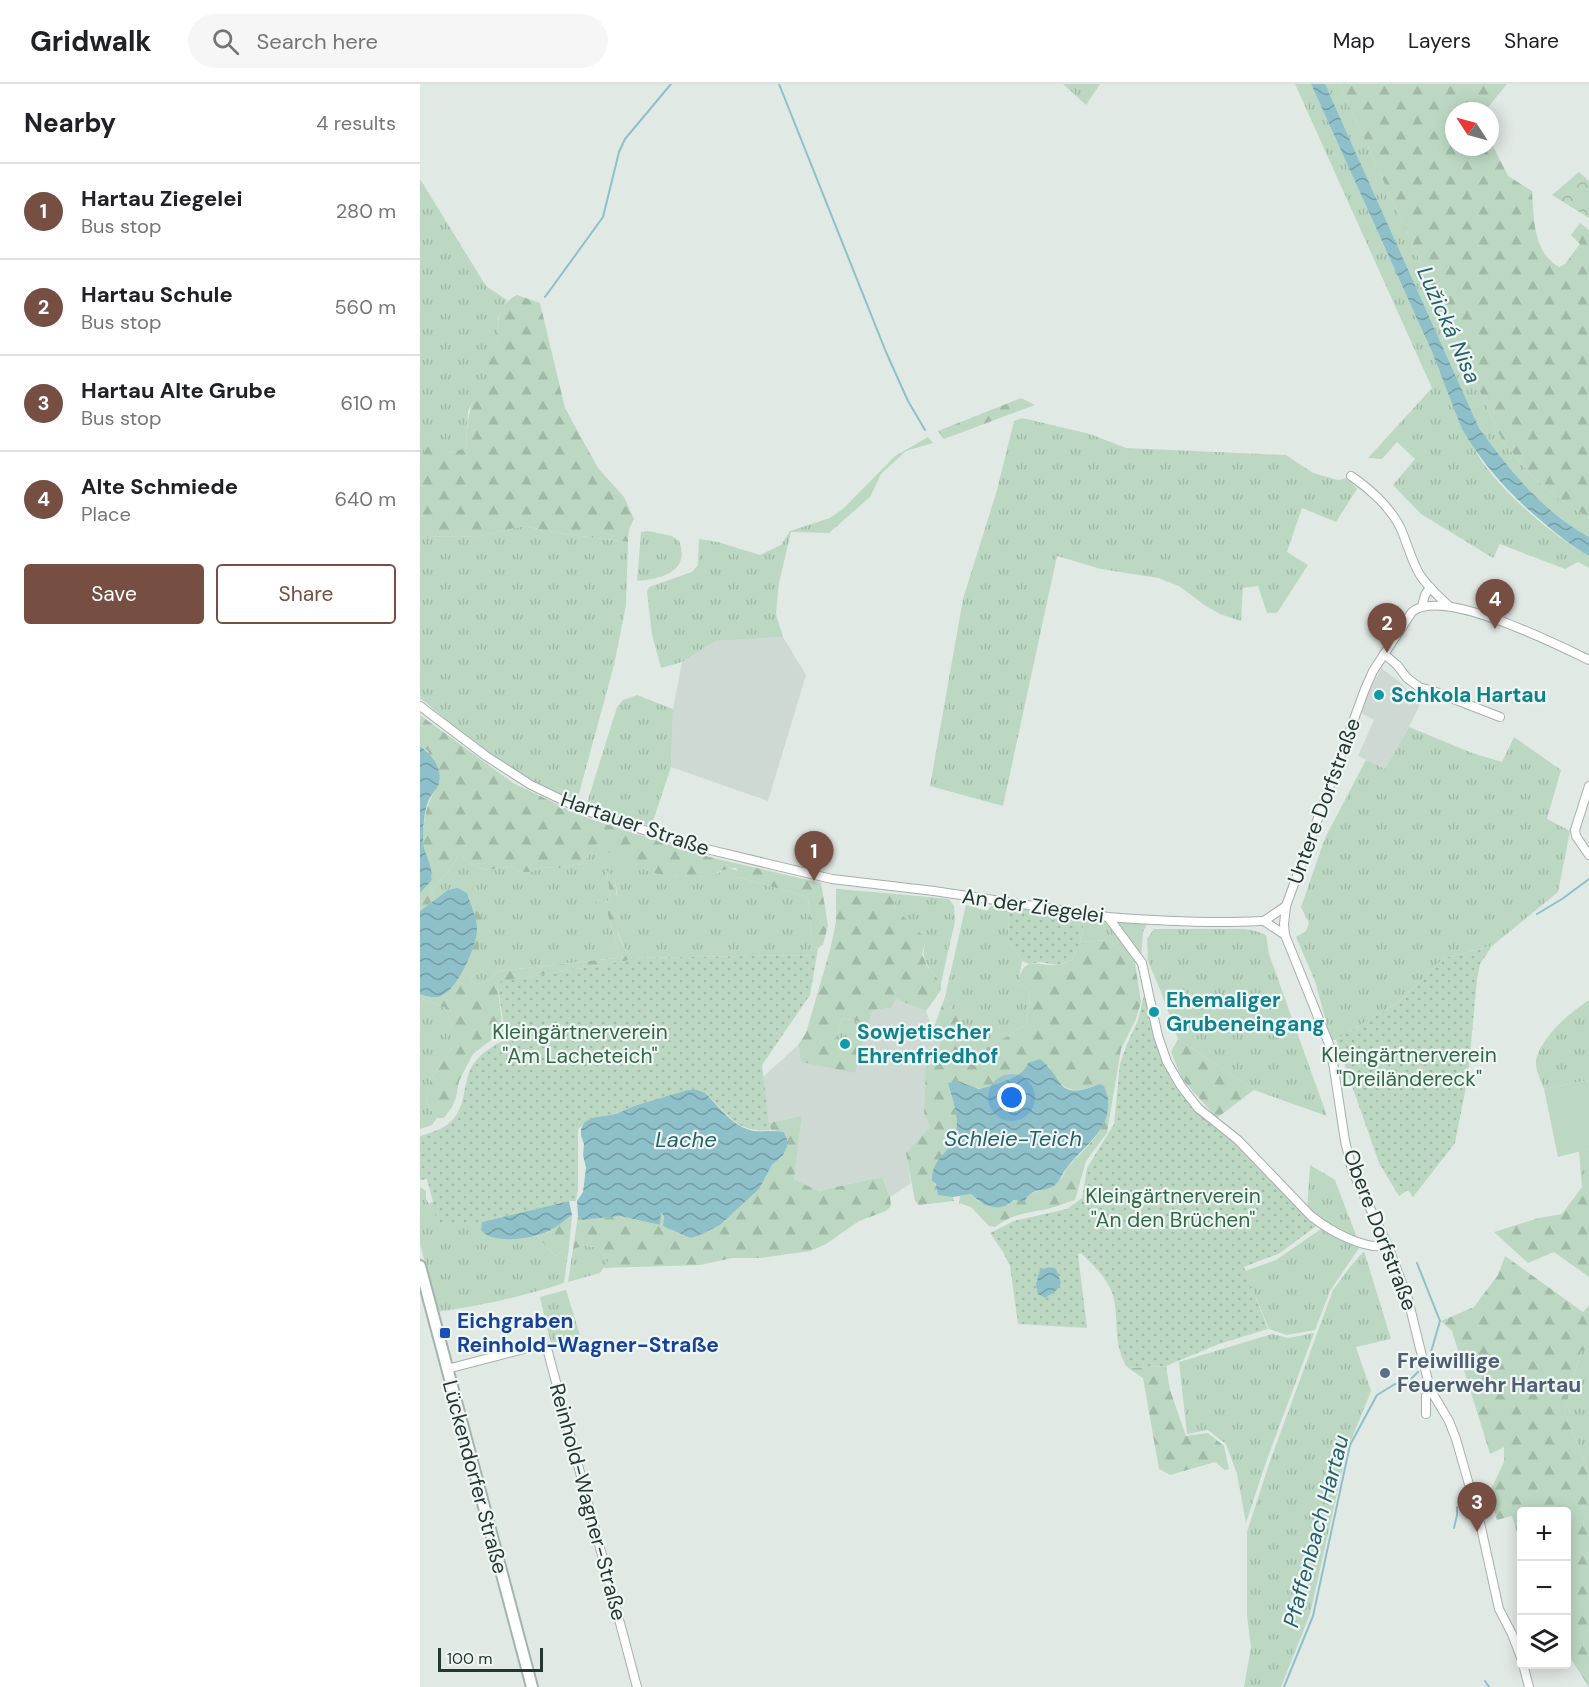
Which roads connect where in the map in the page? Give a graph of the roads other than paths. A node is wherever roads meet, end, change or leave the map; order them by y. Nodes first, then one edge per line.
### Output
1 (1351, 476) dead end
2 (1430, 588) junction
3 (1422, 606) junction
4 (1449, 606) junction
5 (1384, 654) junction
6 (1589, 660) edge
7 (420, 706) edge
8 (1500, 717) dead end
9 (1589, 786) edge
10 (1589, 855) edge
11 (804, 873) joint
12 (1286, 906) junction
13 (1108, 916) junction
14 (1264, 921) junction
15 (1285, 934) junction
16 (1388, 1246) junction
17 (420, 1266) edge
18 (447, 1369) junction
19 (1430, 1389) junction
20 (1426, 1414) dead end
21 (1517, 1648) edge
22 (1524, 1669) edge
23 (532, 1687) edge
24 (637, 1687) edge
25 (1530, 1687) edge

1 - 2 street
2 - 3 street
2 - 4 street
3 - 4 street
3 - 5 street, Untere Dorfstraße
4 - 6 street
5 - 8 street
5 - 12 street, Untere Dorfstraße
7 - 11 street, Hartauer Straße
9 - 10 street
11 - 13 street, An der Ziegelei
12 - 14 street
12 - 15 street
13 - 14 street, An der Ziegelei
13 - 16 street
14 - 15 street
15 - 16 street, Obere Dorfstraße
16 - 19 street, Obere Dorfstraße
17 - 18 main road, Lückendorfer Straße
18 - 23 main road, Lückendorfer Straße
18 - 24 street, Reinhold-Wagner-Straße
19 - 20 street
19 - 21 street, Obere Dorfstraße
22 - 25 street

